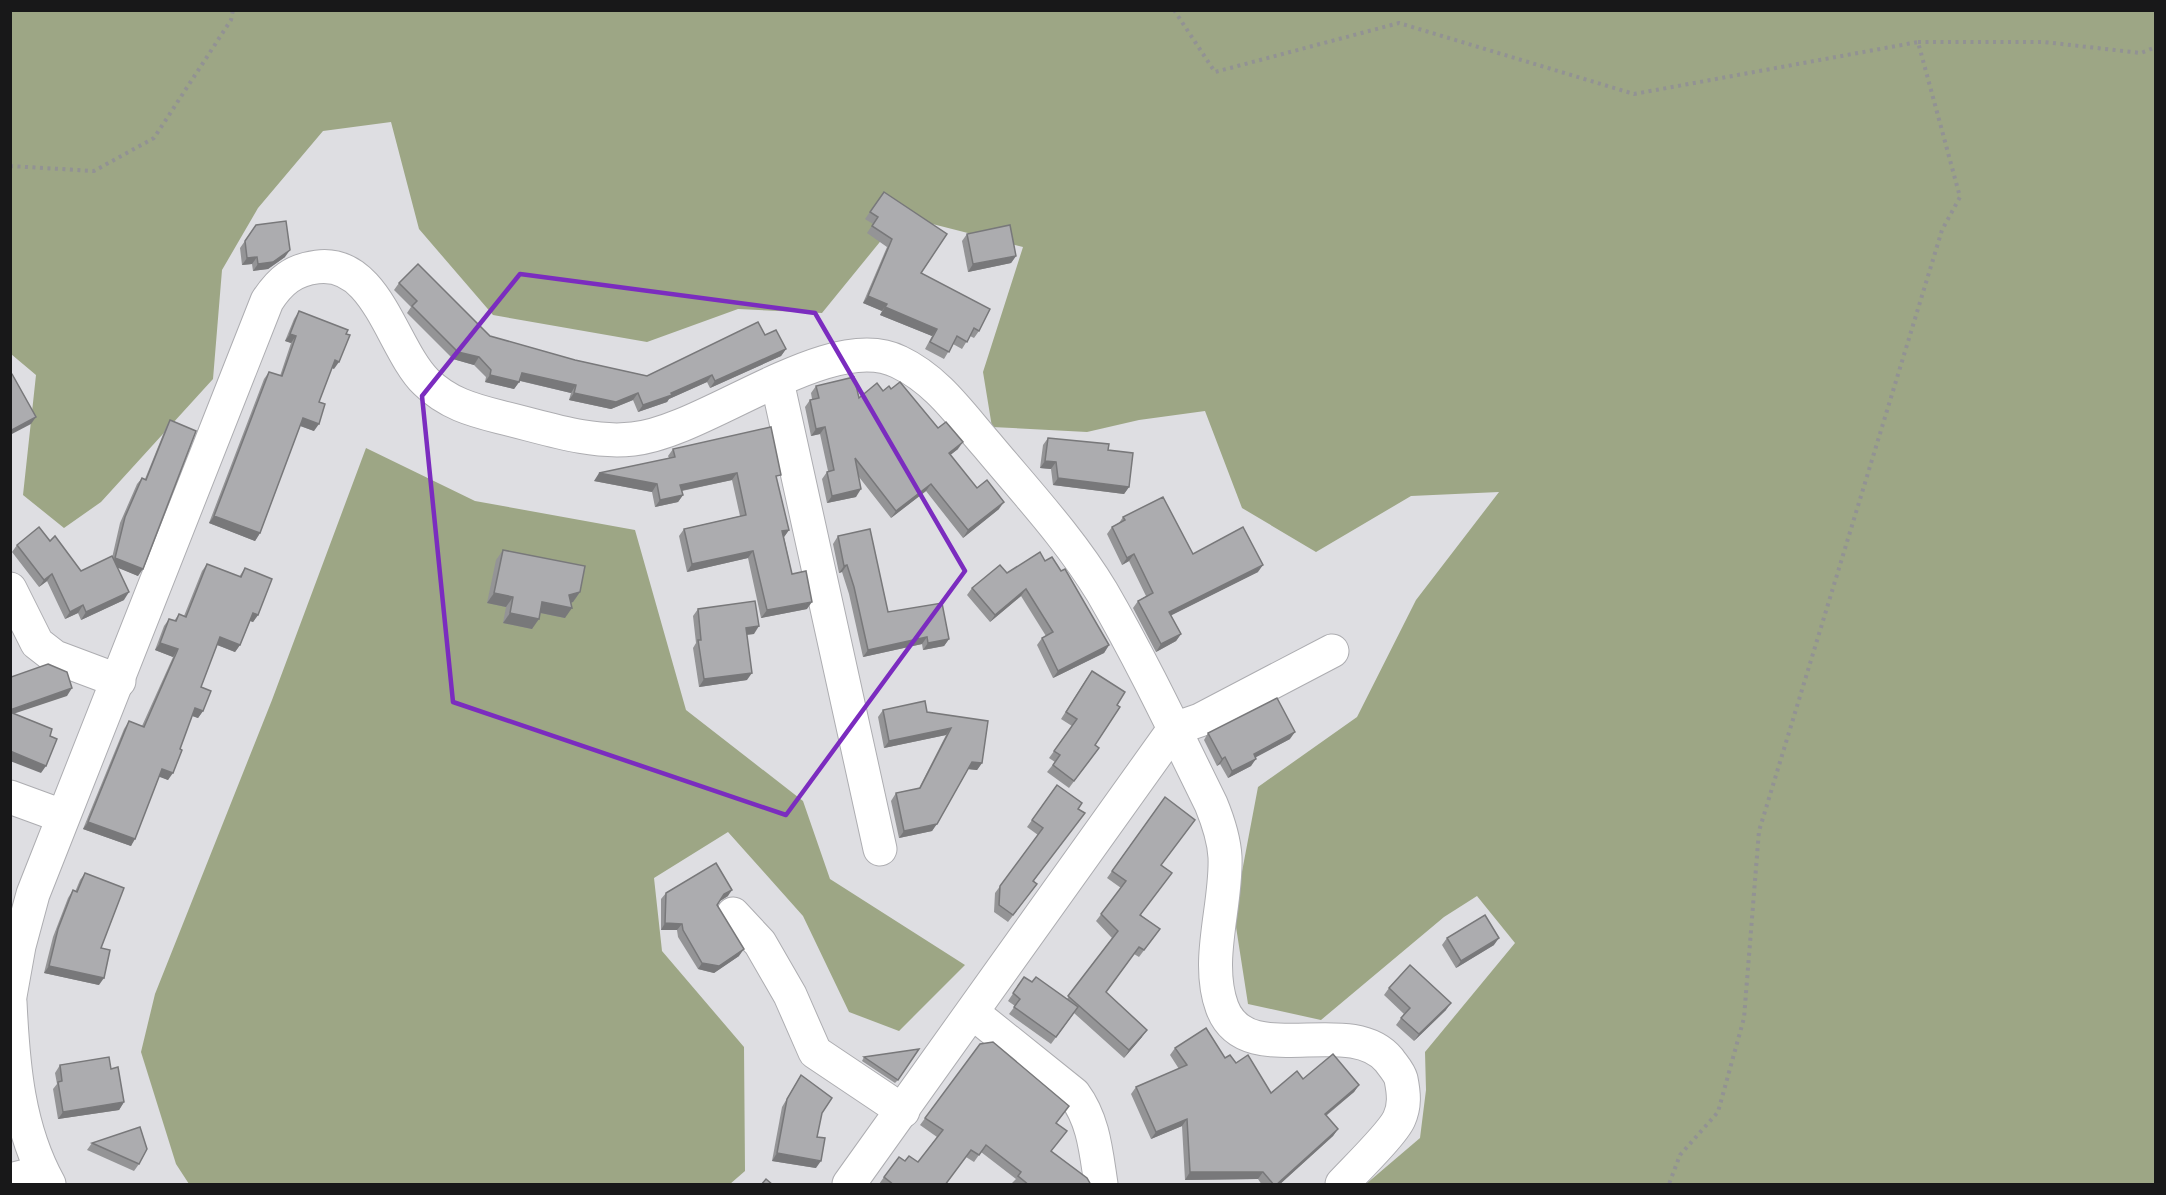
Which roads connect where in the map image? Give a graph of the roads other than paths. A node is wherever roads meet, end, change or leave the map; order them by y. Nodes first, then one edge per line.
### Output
1 (777, 381) junction
2 (10, 589) edge
3 (1332, 651) dead end
4 (119, 681) junction
5 (1174, 729) junction
6 (10, 797) edge
7 (62, 816) junction
8 (880, 849) dead end
9 (733, 914) dead end
10 (10, 996) edge
11 (10, 1002) edge
12 (973, 1013) junction
13 (903, 1111) junction
14 (46, 1178) edge
15 (10, 1180) edge
16 (849, 1185) edge
17 (1101, 1185) edge
18 (1342, 1185) edge

1 - 4 street
1 - 5 street
1 - 8 street
2 - 4 street
3 - 5 street
4 - 7 street
5 - 12 street
5 - 18 street
6 - 7 street
7 - 10 street
9 - 13 street
11 - 14 street
12 - 13 street
12 - 17 street
13 - 16 street
14 - 15 street

